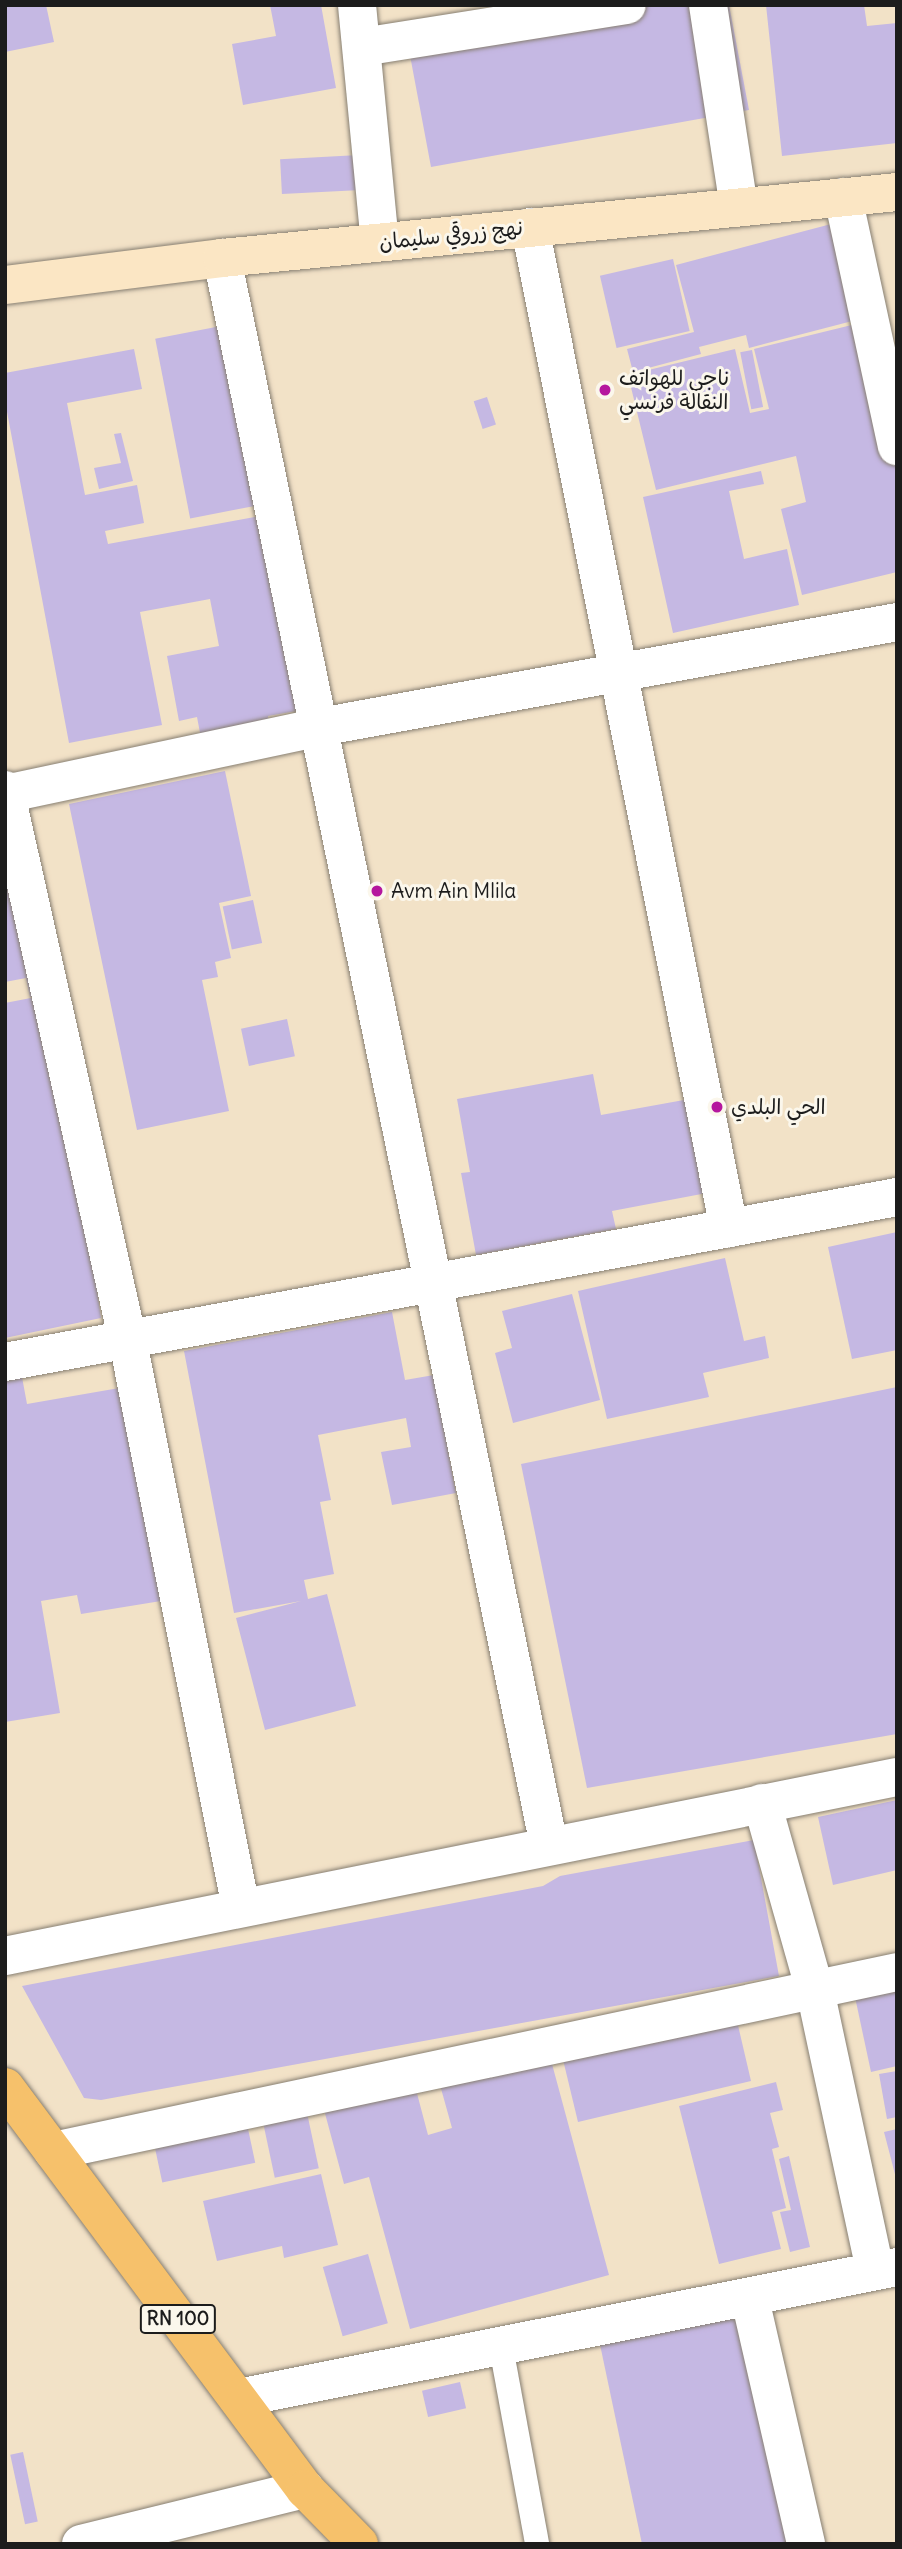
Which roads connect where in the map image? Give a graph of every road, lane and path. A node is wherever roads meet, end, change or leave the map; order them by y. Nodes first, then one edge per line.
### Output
1 (357, 5) edge
2 (627, 5) edge
3 (708, 5) edge
4 (362, 47) junction
5 (897, 192) edge
6 (843, 197) junction
7 (739, 206) junction
8 (530, 227) junction
9 (380, 242) junction
10 (222, 258) junction
11 (5, 285) edge
12 (897, 446) edge
13 (897, 622) edge
14 (620, 675) junction
15 (320, 727) junction
16 (5, 793) edge
17 (897, 1196) edge
18 (729, 1228) junction
19 (436, 1283) junction
20 (127, 1337) junction
21 (5, 1362) edge
22 (897, 1777) edge
23 (762, 1803) junction
24 (549, 1846) junction
25 (241, 1908) junction
26 (5, 1956) edge
27 (897, 1972) edge
28 (815, 1990) junction
29 (5, 2087) edge
30 (53, 2151) junction
31 (886, 2269) edge
32 (750, 2299) junction
33 (502, 2347) junction
34 (238, 2399) junction
35 (305, 2489) junction
36 (182, 2532) edge
37 (81, 2544) edge
38 (359, 2544) edge
39 (537, 2544) edge
40 (806, 2544) edge

1 - 4 street
2 - 4 street
3 - 7 street
4 - 9 street
5 - 6 main road, نهج زروقي سليمان
6 - 7 main road, نهج زروقي سليمان
6 - 12 street
7 - 8 main road, نهج زروقي سليمان
8 - 9 main road, نهج زروقي سليمان
8 - 14 street
9 - 10 main road, نهج زروقي سليمان
10 - 11 main road, نهج زروقي سليمان
10 - 15 street
13 - 14 street
14 - 15 street
14 - 18 street
15 - 16 street
15 - 19 street
16 - 20 street
17 - 18 street
18 - 19 street
19 - 20 street
19 - 24 street
20 - 21 street
20 - 25 street
22 - 23 street
23 - 24 street
23 - 28 street
24 - 25 street
25 - 26 street
27 - 28 street
28 - 30 street
28 - 31 street
29 - 30 main road, RN 100
30 - 34 main road, RN 100
31 - 32 street
32 - 33 street
32 - 40 street
33 - 34 street
33 - 39 lane
34 - 35 main road, RN 100
35 - 36 street
35 - 38 main road, RN 100
36 - 37 street

